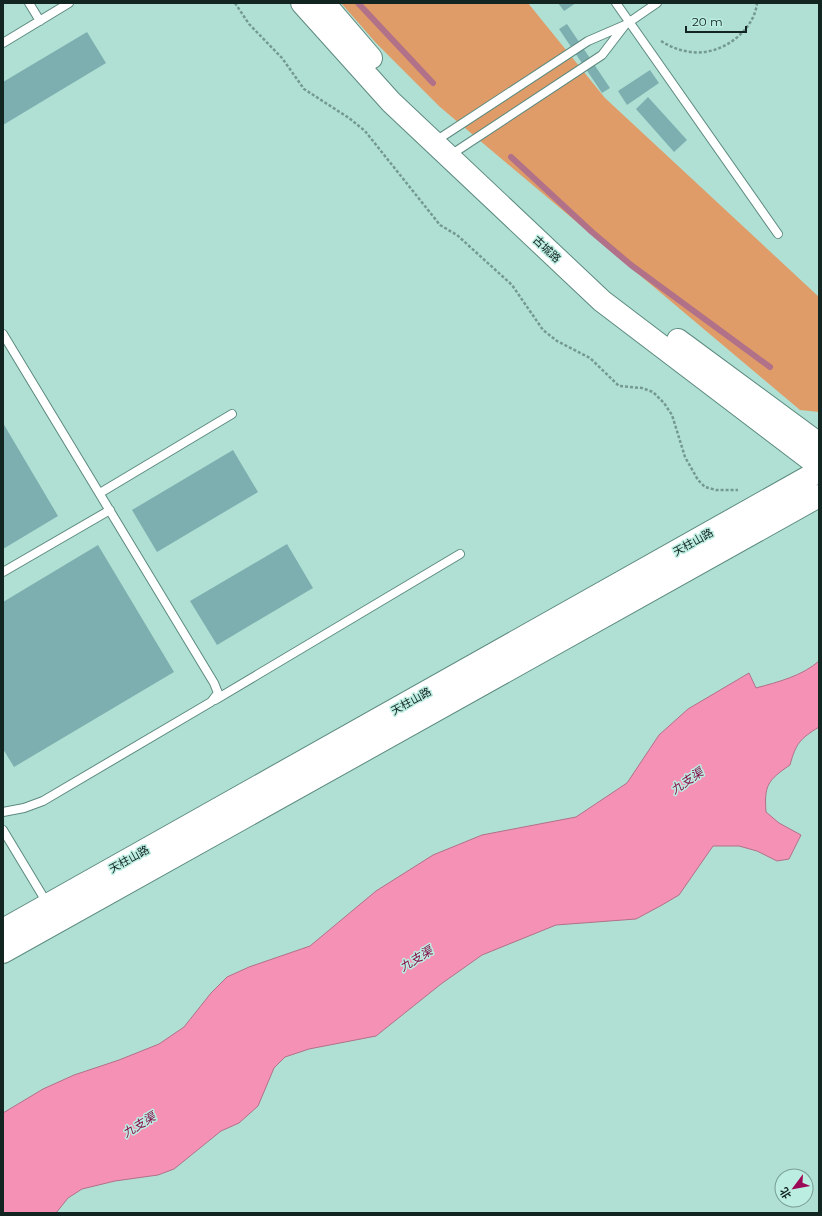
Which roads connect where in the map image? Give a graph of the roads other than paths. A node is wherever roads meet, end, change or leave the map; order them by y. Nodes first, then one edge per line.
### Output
1 (29, 3) edge
2 (69, 3) edge
3 (302, 3) edge
4 (324, 3) edge
5 (616, 3) edge
6 (657, 3) edge
7 (40, 20) junction
8 (627, 23) junction
9 (3, 43) edge
10 (447, 146) junction
11 (778, 234) dead end
12 (3, 334) edge
13 (6, 347) edge
14 (232, 414) dead end
15 (819, 444) edge
16 (819, 466) edge
17 (819, 471) edge
18 (100, 493) junction
19 (819, 496) edge
20 (110, 510) junction
21 (460, 554) dead end
22 (3, 572) edge
23 (211, 702) junction
24 (3, 812) edge
25 (3, 830) edge
26 (53, 913) junction
27 (3, 930) edge
28 (3, 952) edge

1 - 7 lane
2 - 7 lane
3 - 10 street, 古城路
4 - 10 street, 古城路
5 - 8 lane
6 - 8 lane
7 - 9 lane
8 - 10 lane
8 - 10 lane
8 - 11 lane
10 - 15 street, 古城路
10 - 16 street, 古城路
12 - 13 lane
13 - 18 lane
14 - 18 lane
17 - 26 street, 天柱山路
18 - 20 lane
19 - 26 street, 天柱山路
20 - 22 lane
20 - 23 lane
21 - 23 lane
23 - 24 lane
25 - 26 lane
26 - 27 street, 天柱山路
26 - 28 street, 天柱山路

